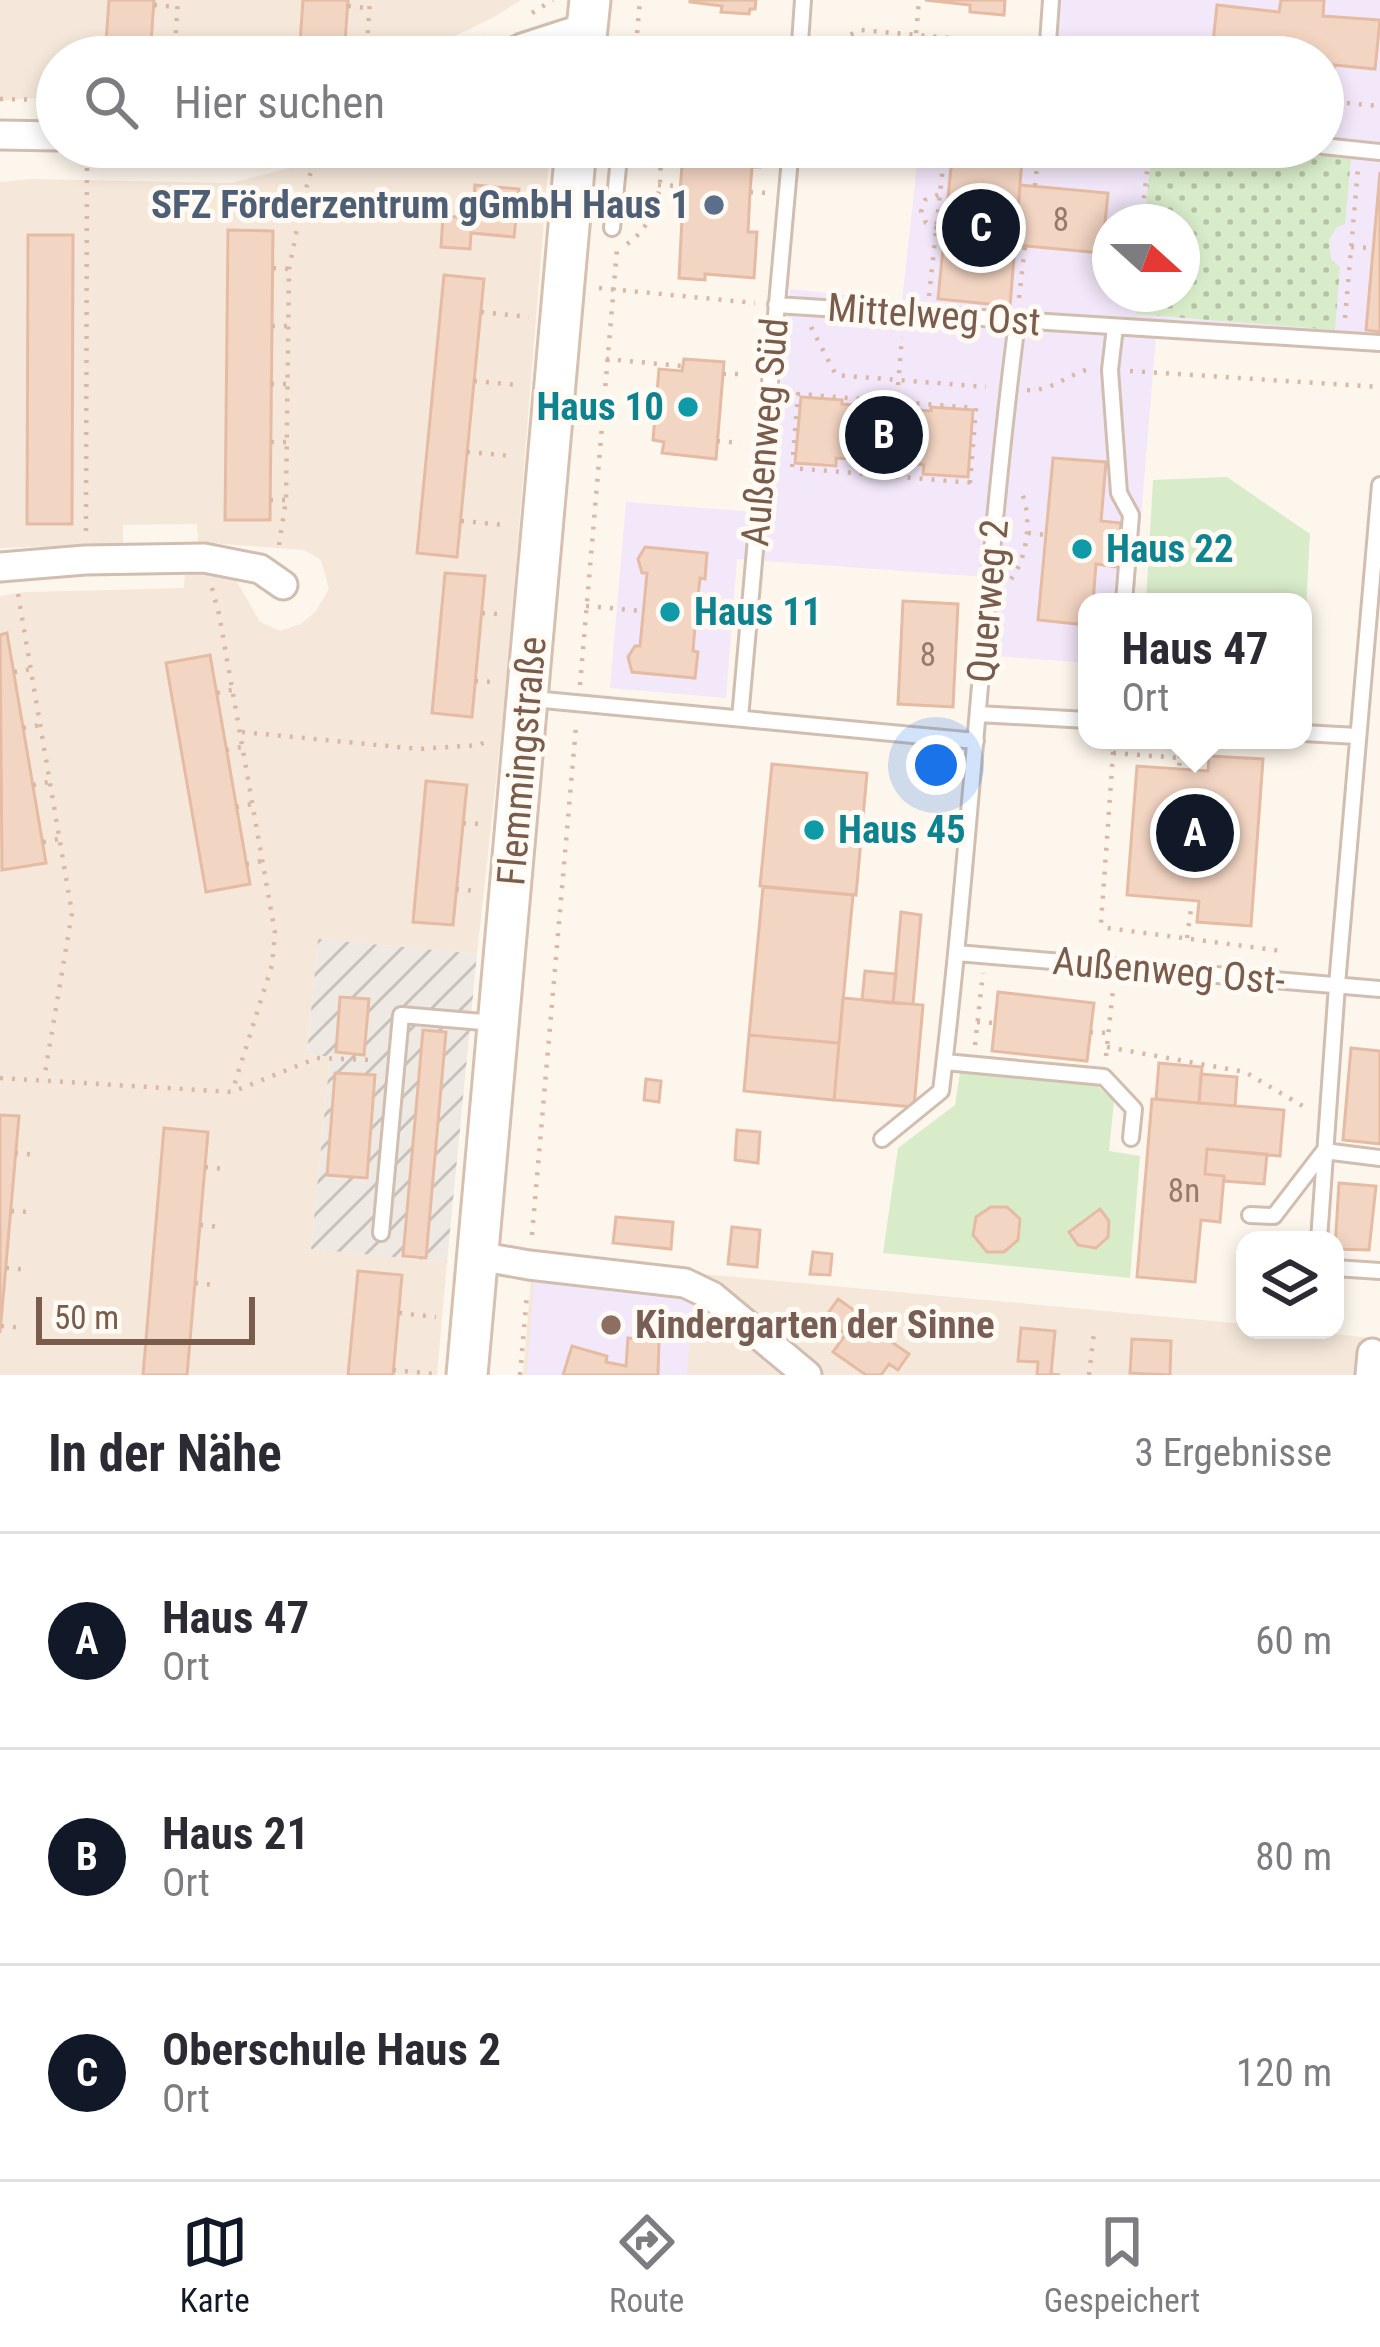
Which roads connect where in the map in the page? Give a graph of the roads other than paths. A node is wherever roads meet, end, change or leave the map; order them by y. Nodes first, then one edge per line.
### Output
1 (803, 0) edge
2 (1051, 0) edge
3 (800, 36) edge
4 (1048, 36) edge
5 (0, 135) edge
6 (36, 136) edge
7 (1344, 148) edge
8 (1380, 152) edge
9 (574, 168) edge
10 (618, 168) edge
11 (788, 168) edge
12 (612, 228) dead end
13 (776, 305) junction
14 (1017, 322) junction
15 (1115, 327) junction
16 (1380, 343) edge
17 (1380, 485) edge
18 (6, 566) edge
19 (271, 577) road end
20 (1125, 593) edge
21 (526, 711) junction
22 (978, 714) junction
23 (740, 718) junction
24 (1078, 720) edge
25 (1312, 734) edge
26 (1357, 736) junction
27 (976, 742) junction
28 (958, 953) junction
29 (1336, 985) junction
30 (1380, 989) edge
31 (499, 1023) junction
32 (945, 1062) junction
33 (1131, 1138) dead end
34 (882, 1139) dead end
35 (1324, 1151) junction
36 (1380, 1157) edge
37 (1250, 1215) dead end
38 (1320, 1231) edge
39 (381, 1233) dead end
40 (478, 1256) junction
41 (1344, 1269) edge
42 (1380, 1271) edge
43 (467, 1375) edge
44 (807, 1375) edge

1 - 3 lane
2 - 4 lane
5 - 6 street
7 - 8 lane
9 - 21 street, Flemmingstraße
10 - 12 lane
11 - 13 lane, Außenweg Süd
13 - 14 lane, Mittelweg Ost
13 - 23 lane, Außenweg Süd
14 - 15 lane, Mittelweg Ost
14 - 22 lane, Querweg 2
15 - 16 lane, Mittelweg Ost
15 - 20 lane
17 - 26 lane
18 - 19 street
21 - 23 lane
21 - 31 street, Flemmingstraße
22 - 24 lane
22 - 27 lane, Querweg 2
23 - 27 lane
25 - 26 lane
26 - 29 lane
27 - 28 lane, Querweg 2
28 - 29 lane, Außenweg Ost-
28 - 32 lane, Querweg 2
29 - 30 lane, Außenweg Ost-
29 - 35 lane
31 - 39 lane
31 - 40 street, Flemmingstraße
32 - 33 lane
32 - 34 lane, Querweg 2
35 - 36 lane
35 - 37 lane
35 - 38 lane
40 - 43 street, Flemmingstraße
40 - 44 street
41 - 42 lane

